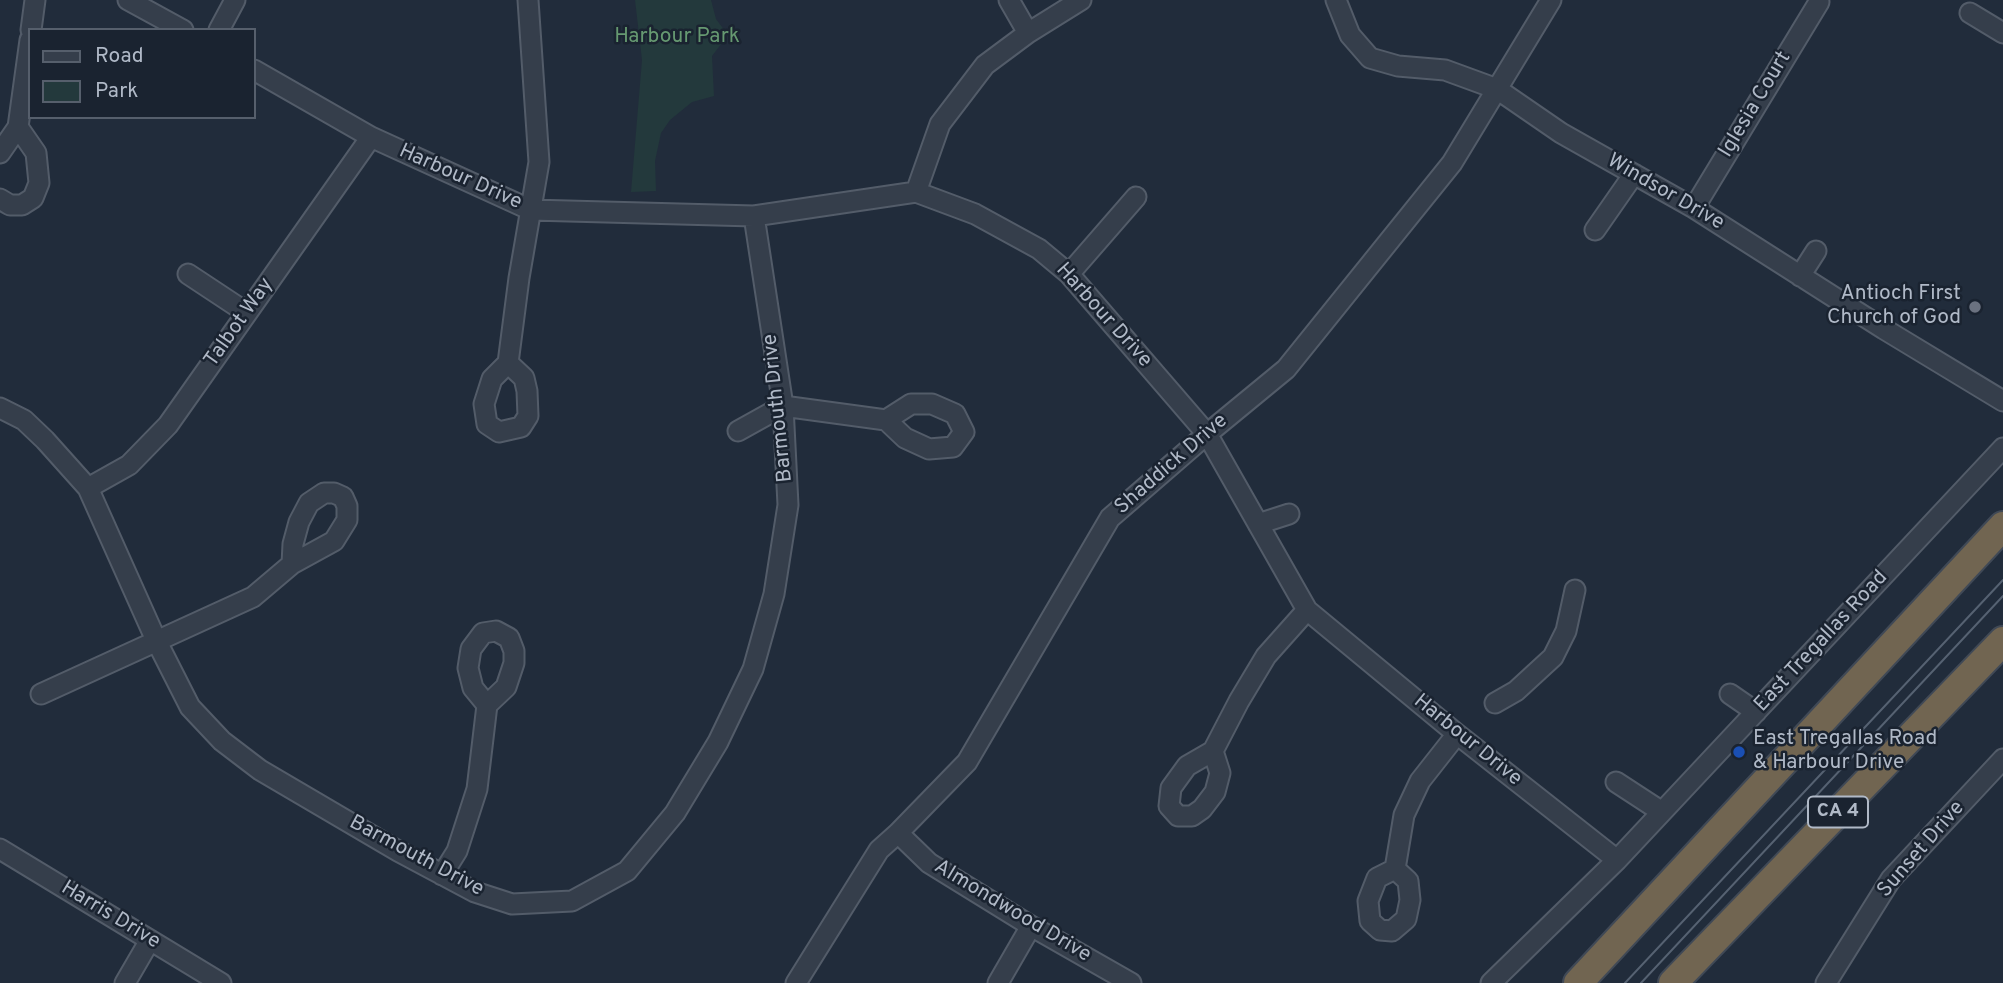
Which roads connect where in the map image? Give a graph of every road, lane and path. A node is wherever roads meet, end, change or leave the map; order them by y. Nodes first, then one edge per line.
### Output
1 (35, 0) edge
2 (128, 0) edge
3 (235, 0) edge
4 (528, 0) edge
5 (1009, 0) edge
6 (1081, 0) edge
7 (1336, 0) edge
8 (1551, 0) edge
9 (1819, 2) dead end
10 (1970, 13) dead end
11 (31, 28) edge
12 (179, 28) edge
13 (220, 28) edge
14 (1028, 33) junction
15 (2003, 33) edge
16 (28, 54) edge
17 (256, 70) edge
18 (1497, 89) junction
19 (18, 127) junction
20 (370, 137) junction
21 (0, 153) edge
22 (1634, 174) junction
23 (916, 192) junction
24 (1136, 197) dead end
25 (0, 199) edge
26 (1693, 208) junction
27 (531, 210) junction
28 (754, 216) junction
29 (1595, 230) dead end
30 (1816, 251) dead end
31 (188, 274) dead end
32 (1069, 274) junction
33 (1800, 276) junction
34 (247, 313) junction
35 (508, 363) dead end
36 (2003, 401) edge
37 (783, 406) junction
38 (0, 408) edge
39 (886, 420) dead end
40 (738, 431) dead end
41 (1207, 434) junction
42 (2003, 448) edge
43 (88, 488) junction
44 (1289, 514) dead end
45 (1258, 524) junction
46 (2003, 526) edge
47 (292, 564) dead end
48 (1575, 590) dead end
49 (1307, 610) junction
50 (156, 640) junction
51 (2003, 641) edge
52 (41, 694) dead end
53 (1730, 694) dead end
54 (1495, 702) dead end
55 (488, 705) dead end
56 (1756, 712) junction
57 (1457, 734) junction
58 (1213, 751) dead end
59 (2003, 759) edge
60 (1616, 782) dead end
61 (1662, 812) junction
62 (898, 833) junction
63 (0, 849) edge
64 (1617, 860) junction
65 (1395, 869) dead end
66 (442, 875) junction
67 (1031, 926) junction
68 (150, 940) junction
69 (125, 983) edge
70 (221, 983) edge
71 (796, 983) edge
72 (998, 983) edge
73 (1131, 983) edge
74 (1491, 983) edge
75 (1578, 983) edge
76 (1673, 983) edge
77 (1826, 983) edge

1 - 11 street
2 - 12 street
3 - 13 street
4 - 27 street
5 - 14 street
6 - 14 street
7 - 18 street, Windsor Drive
8 - 18 street, Shaddick Drive
9 - 26 street, Iglesia Court
10 - 15 street
14 - 23 street
16 - 19 street
17 - 20 street, Harbour Drive
18 - 22 street, Windsor Drive
18 - 41 street, Shaddick Drive
19 - 21 street
19 - 25 street
20 - 27 street, Harbour Drive
20 - 34 street, Talbot Way
22 - 26 street, Windsor Drive
22 - 29 street
23 - 28 street, Harbour Drive
23 - 32 street, Harbour Drive
24 - 32 street
26 - 33 street, Windsor Drive
27 - 28 street, Harbour Drive
27 - 35 street
28 - 37 street, Barmouth Drive
30 - 33 street
31 - 34 street
32 - 41 street, Harbour Drive
33 - 36 street, Windsor Drive
34 - 43 street, Talbot Way
37 - 39 street
37 - 40 street
37 - 66 street, Barmouth Drive
38 - 43 street, Barmouth Drive
41 - 45 street, Harbour Drive
41 - 62 street, Shaddick Drive
42 - 56 street, East Tregallas Road
43 - 50 street, Barmouth Drive
44 - 45 street
45 - 49 street, Harbour Drive
46 - 75 highway
47 - 50 street
48 - 54 street
49 - 57 street, Harbour Drive
49 - 58 street
50 - 52 street
50 - 66 street, Barmouth Drive
51 - 76 highway, CA 4
53 - 56 street
55 - 66 street
56 - 61 street, East Tregallas Road
57 - 64 street, Harbour Drive
57 - 65 street
59 - 77 street, Sunset Drive
60 - 61 street
61 - 64 street, East Tregallas Road
62 - 67 street, Almondwood Drive
62 - 71 street, Shaddick Drive
63 - 68 street, Harris Drive
64 - 74 street, East Tregallas Road
67 - 72 street
67 - 73 street, Almondwood Drive
68 - 69 street
68 - 70 street, Harris Drive

